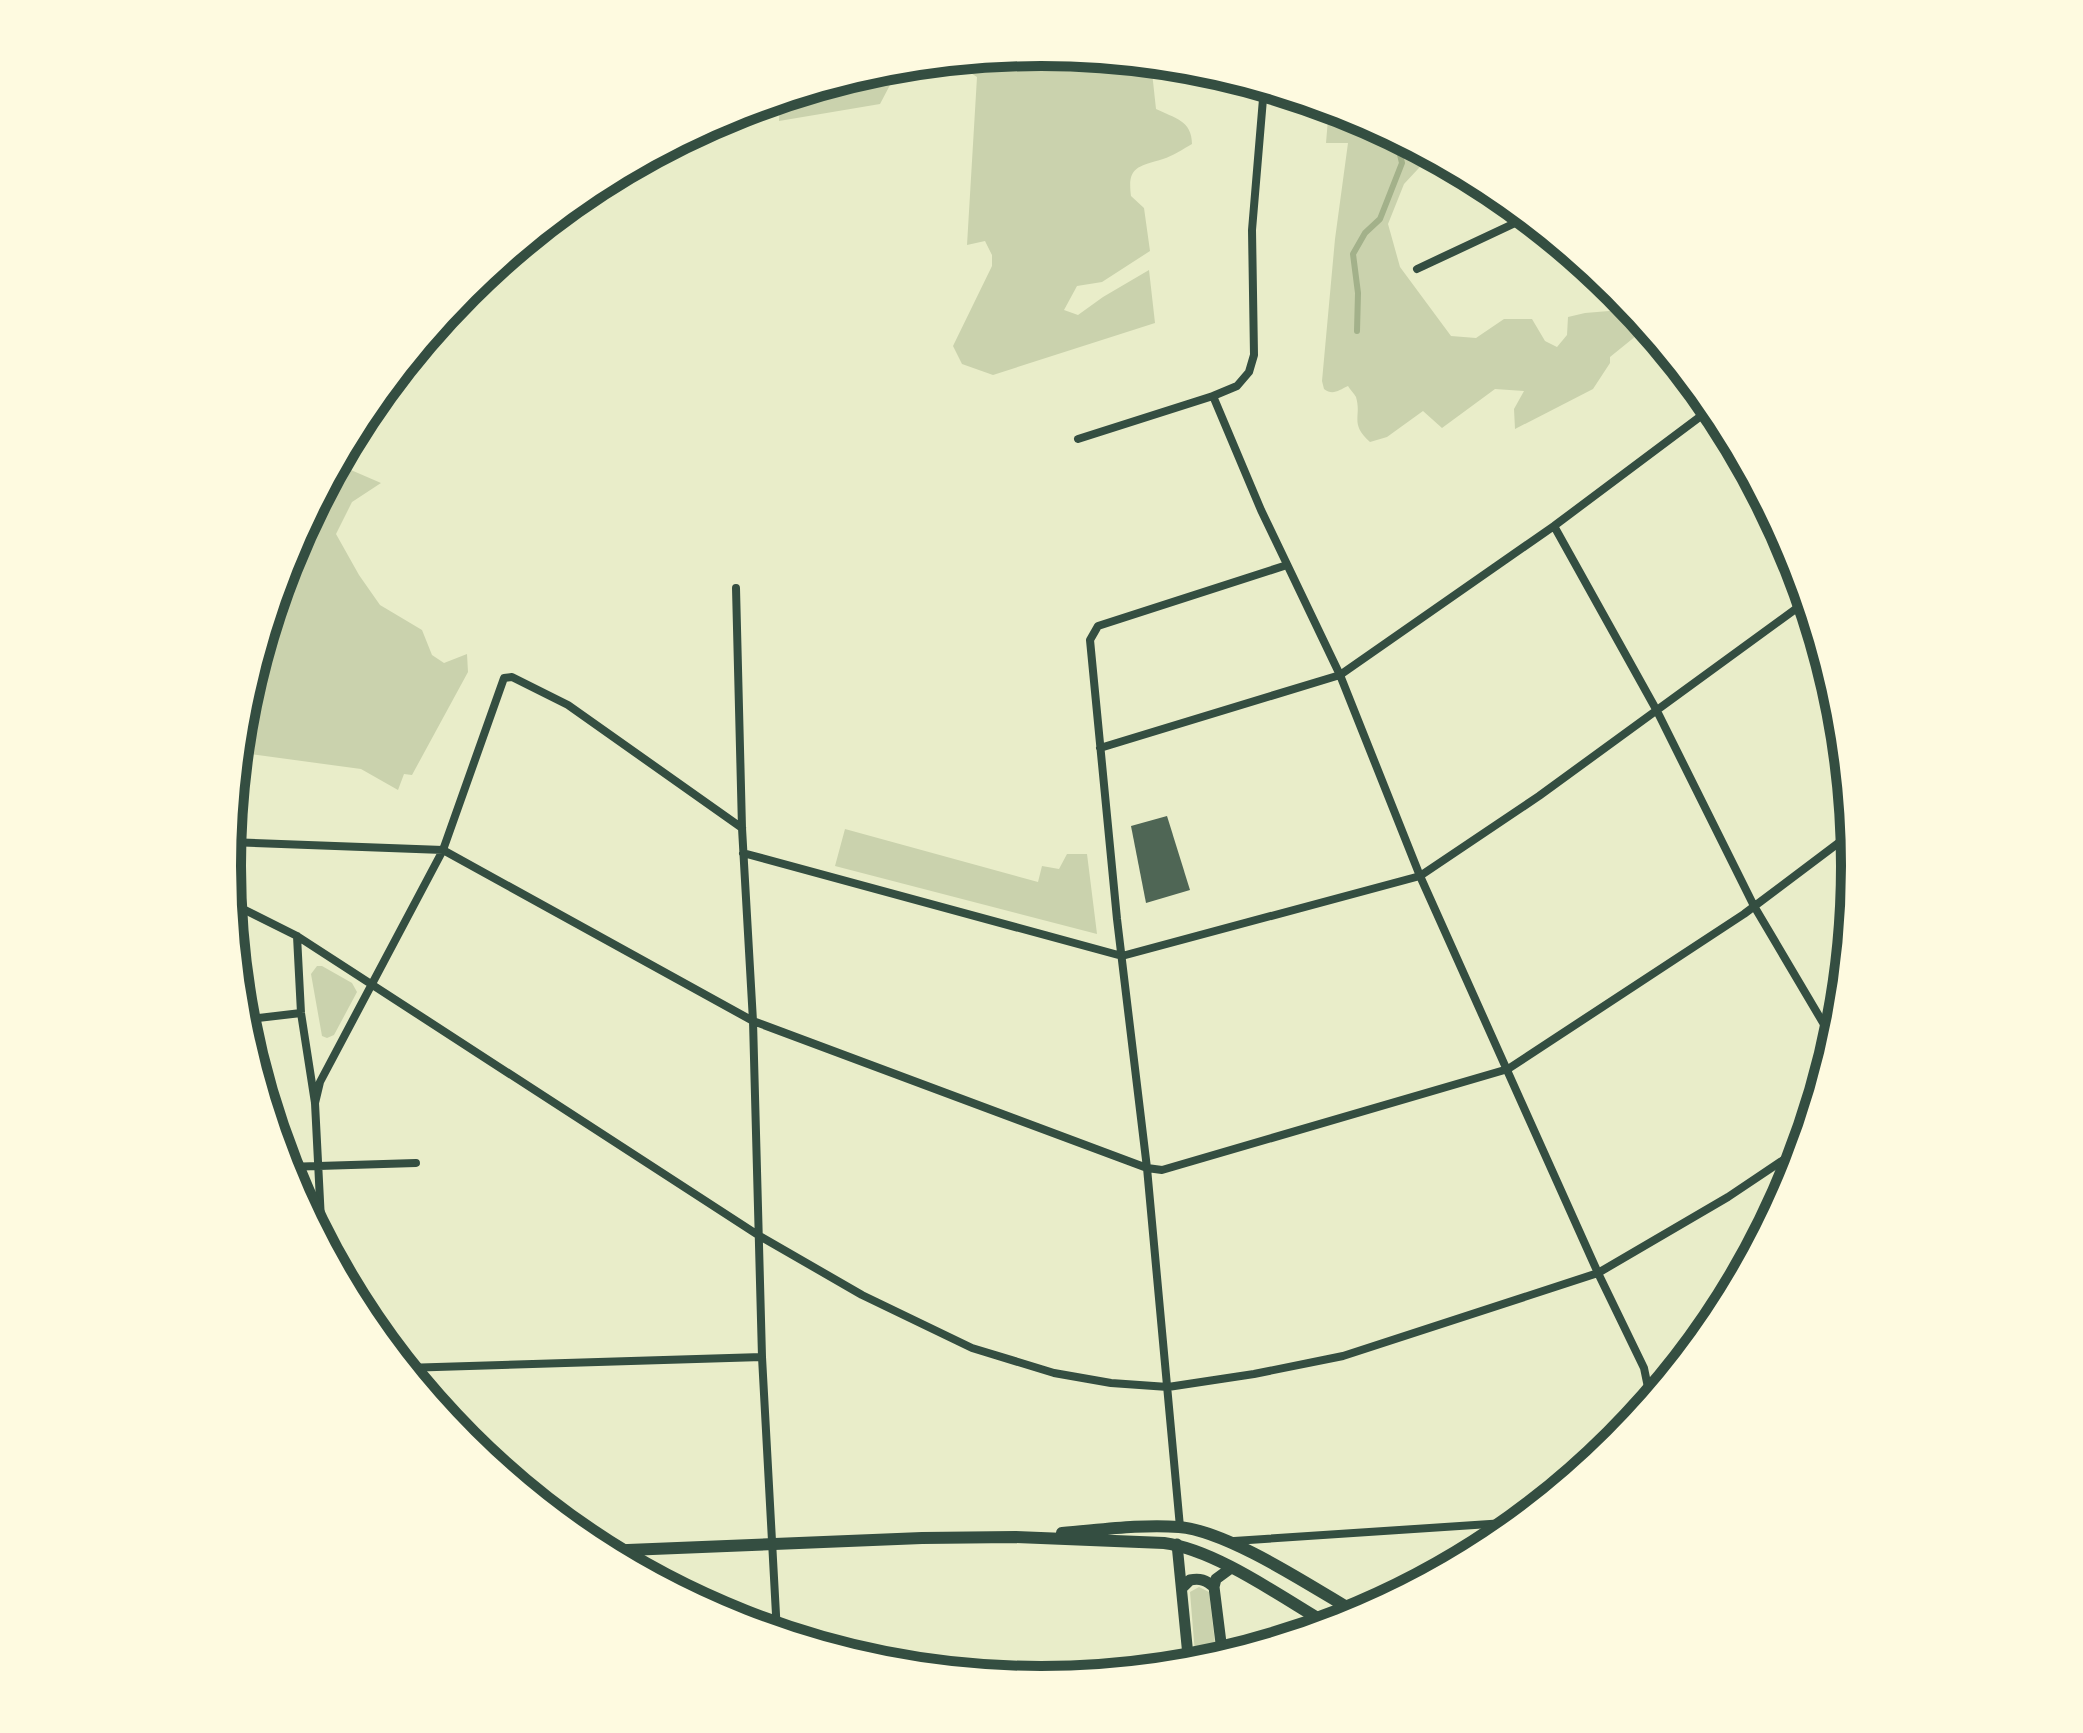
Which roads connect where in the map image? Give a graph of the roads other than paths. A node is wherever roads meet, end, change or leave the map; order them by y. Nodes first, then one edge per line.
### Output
1 (1263, 97) edge
2 (1517, 222) edge
3 (1417, 269) dead end
4 (1213, 396) junction
5 (1702, 415) edge
6 (1078, 439) dead end
7 (1554, 526) junction
8 (1287, 565) junction
9 (736, 588) dead end
10 (1799, 607) edge
11 (1340, 675) junction
12 (1657, 711) junction
13 (1100, 748) junction
14 (742, 828) junction
15 (1841, 841) edge
16 (242, 842) edge
17 (443, 850) junction
18 (743, 853) junction
19 (1420, 876) junction
20 (1754, 906) junction
21 (243, 909) edge
22 (297, 936) junction
23 (1122, 956) junction
24 (371, 984) junction
25 (301, 1013) junction
26 (255, 1018) edge
27 (753, 1021) junction
28 (1826, 1028) edge
29 (1508, 1069) junction
30 (315, 1103) junction
31 (1787, 1157) edge
32 (416, 1163) dead end
33 (300, 1167) edge
34 (318, 1167) junction
35 (1147, 1168) junction
36 (321, 1213) edge
37 (758, 1235) junction
38 (1598, 1273) junction
39 (762, 1357) junction
40 (418, 1368) edge
41 (1650, 1386) edge
42 (1168, 1387) junction
43 (1498, 1523) edge
44 (1180, 1527) junction
45 (1015, 1537) junction
46 (1225, 1542) junction
47 (774, 1544) junction
48 (1177, 1544) junction
49 (625, 1550) edge
50 (1231, 1568) junction
51 (1214, 1587) junction
52 (1182, 1588) junction
53 (1346, 1607) edge
54 (1317, 1618) edge
55 (777, 1622) edge
56 (1221, 1646) edge
57 (1188, 1654) edge

1 - 4 street
2 - 3 street
4 - 6 street
4 - 8 street
5 - 7 street
7 - 11 street
7 - 12 street
8 - 11 street
8 - 13 street
9 - 14 street
10 - 12 street
11 - 13 street
11 - 19 street
12 - 19 street
12 - 20 street
13 - 23 street
14 - 17 street
14 - 18 street
15 - 20 street
16 - 17 street
17 - 24 street
17 - 27 street
18 - 23 street
18 - 27 street
19 - 23 street
19 - 29 street
20 - 28 street
20 - 29 street
21 - 22 street
22 - 24 street
22 - 25 street
23 - 35 street
24 - 30 street
24 - 37 street
25 - 26 street
25 - 30 street
27 - 35 street
27 - 37 street
29 - 35 street
29 - 38 street
30 - 34 street
31 - 38 street
32 - 34 street
33 - 34 street
34 - 36 street
35 - 42 street
37 - 39 street
37 - 42 street
38 - 41 street
38 - 42 street
39 - 40 street
39 - 47 street
42 - 44 street
43 - 46 street
44 - 45 main road
44 - 46 main road
45 - 47 main road
45 - 48 main road
46 - 53 main road
47 - 49 main road
47 - 55 street
48 - 50 main road
48 - 52 street
50 - 51 street
50 - 54 main road
51 - 52 street
51 - 56 street
52 - 57 street

